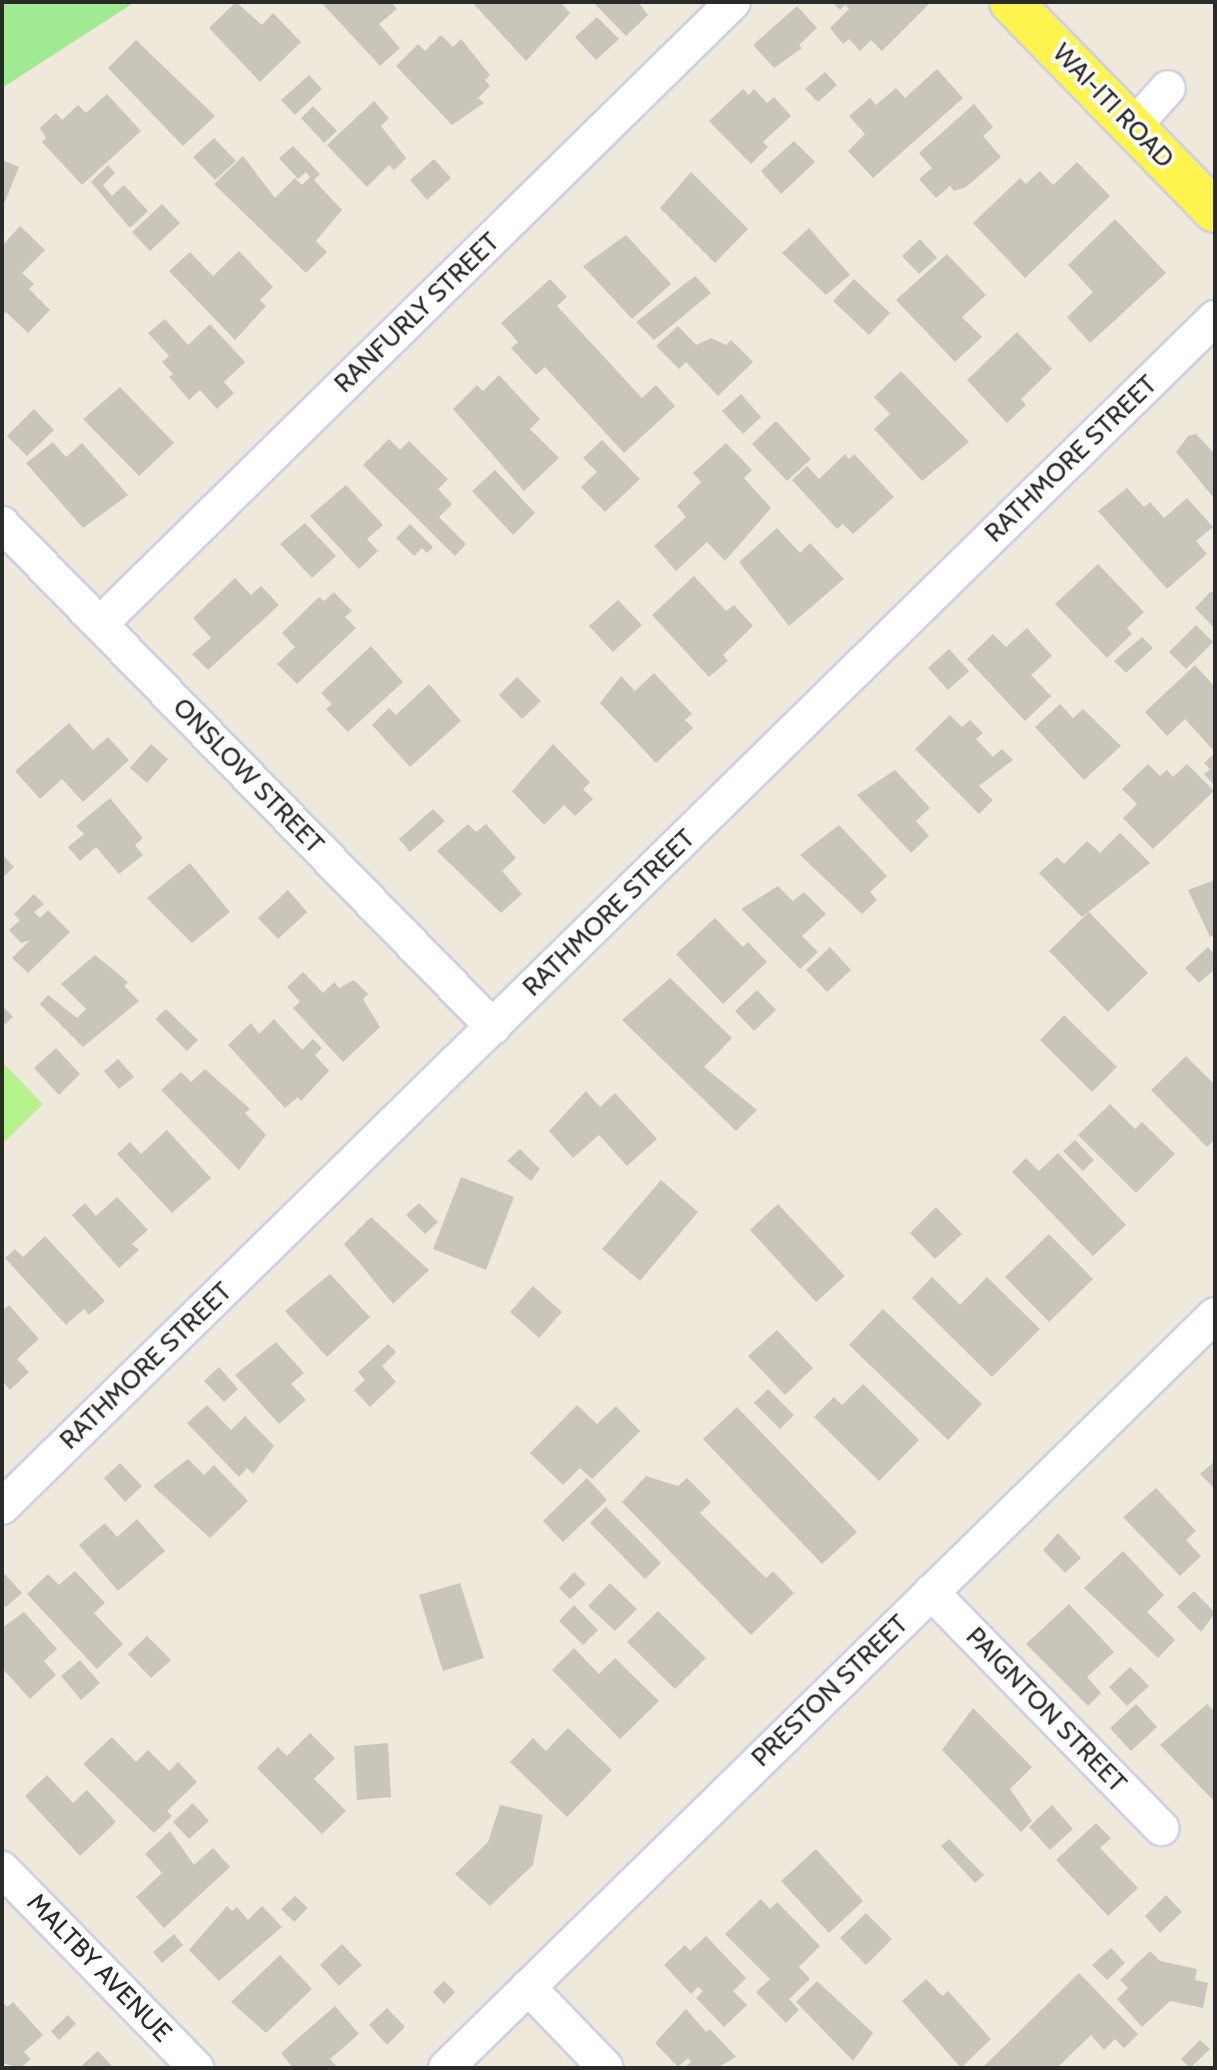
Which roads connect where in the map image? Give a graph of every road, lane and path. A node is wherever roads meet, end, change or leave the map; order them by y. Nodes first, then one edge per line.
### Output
1 (733, 2) edge
2 (1019, 5) edge
3 (1168, 88) dead end
4 (1133, 127) junction
5 (1215, 211) edge
6 (1215, 318) edge
7 (2, 524) edge
8 (100, 624) junction
9 (493, 1027) junction
10 (1215, 1315) edge
11 (2, 1507) edge
12 (931, 1592) junction
13 (1161, 1828) dead end
14 (2, 1869) edge
15 (528, 1987) junction
16 (196, 2068) edge
17 (446, 2068) edge
18 (606, 2068) edge

1 - 8 street, RANFURLY STREET
2 - 4 main road, WAI-ITI ROAD
3 - 4 street
4 - 5 main road, WAI-ITI ROAD
6 - 9 street, RATHMORE STREET
7 - 8 street, ONSLOW STREET
8 - 9 street, ONSLOW STREET
9 - 11 street, RATHMORE STREET
10 - 12 street, PRESTON STREET
12 - 13 street, PAIGNTON STREET
12 - 15 street, PRESTON STREET
14 - 16 street, MALTBY AVENUE
15 - 17 street, PRESTON STREET
15 - 18 street

